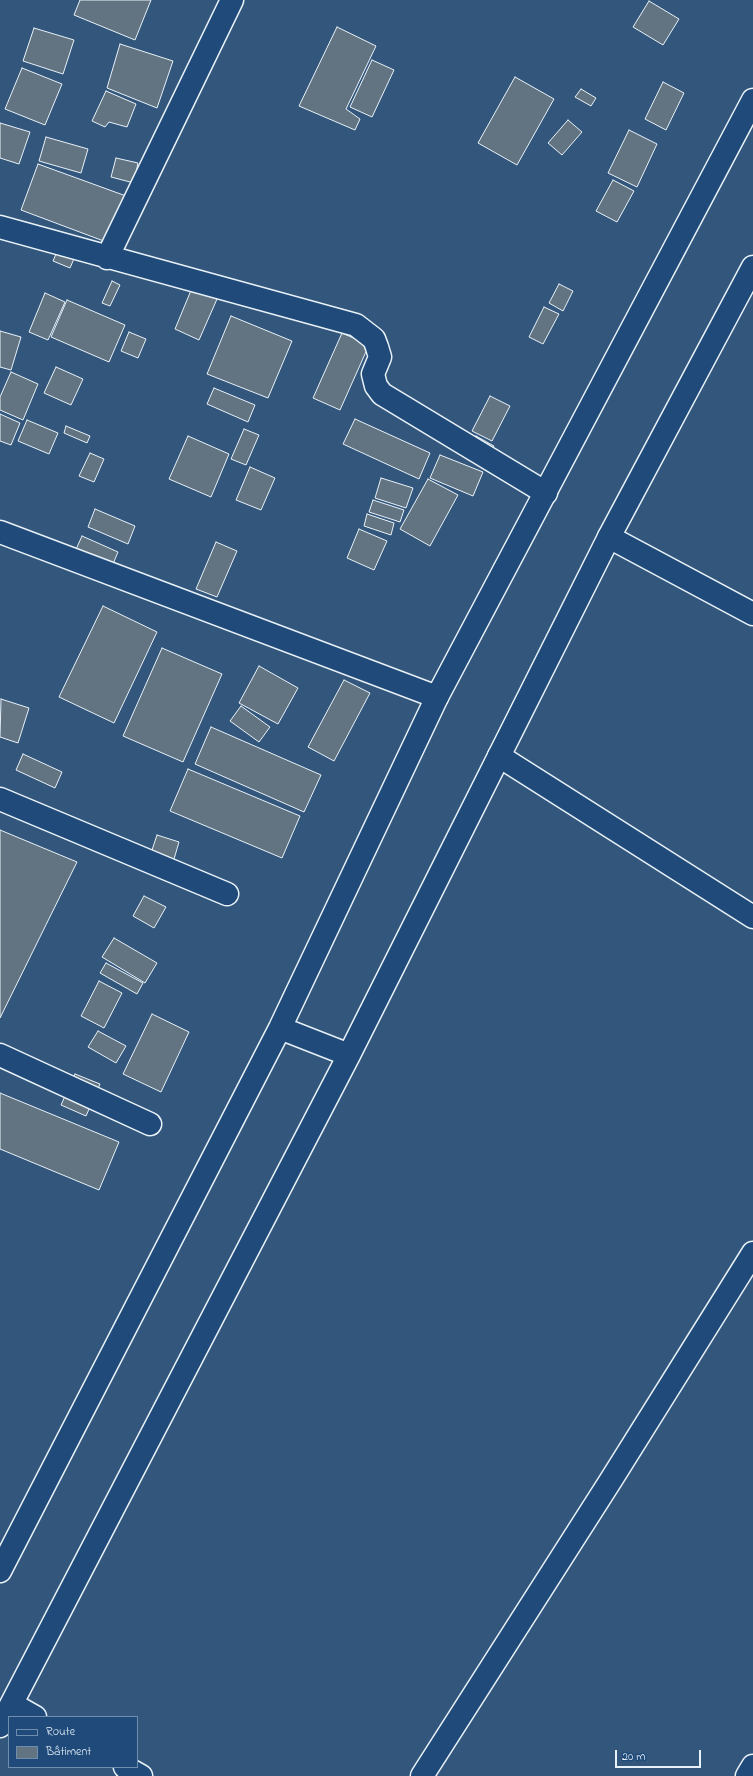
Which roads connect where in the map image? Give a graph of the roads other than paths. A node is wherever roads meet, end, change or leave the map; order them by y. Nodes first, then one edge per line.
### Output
1 (232, 0) edge
2 (753, 100) edge
3 (0, 227) edge
4 (107, 258) junction
5 (753, 267) edge
6 (546, 492) junction
7 (0, 532) edge
8 (609, 537) junction
9 (753, 614) edge
10 (437, 697) junction
11 (499, 756) junction
12 (0, 799) edge
13 (227, 894) dead end
14 (753, 917) edge
15 (280, 1028) junction
16 (0, 1055) edge
17 (349, 1055) junction
18 (150, 1124) dead end
19 (753, 1253) edge
20 (0, 1571) edge
21 (12, 1704) junction
22 (33, 1716) edge
23 (0, 1726) edge
24 (753, 1766) edge
25 (127, 1768) edge
26 (141, 1776) edge
27 (422, 1776) edge
28 (748, 1776) edge

1 - 4 main road
2 - 6 main road
3 - 4 main road
4 - 6 main road
5 - 8 main road
6 - 10 main road
7 - 10 main road
8 - 9 main road
8 - 11 main road
10 - 15 main road
11 - 14 main road
11 - 17 main road
12 - 13 main road
15 - 17 main road
15 - 20 main road
16 - 18 main road
17 - 21 main road
19 - 27 main road
21 - 22 main road
21 - 23 main road
24 - 28 main road
25 - 26 main road

